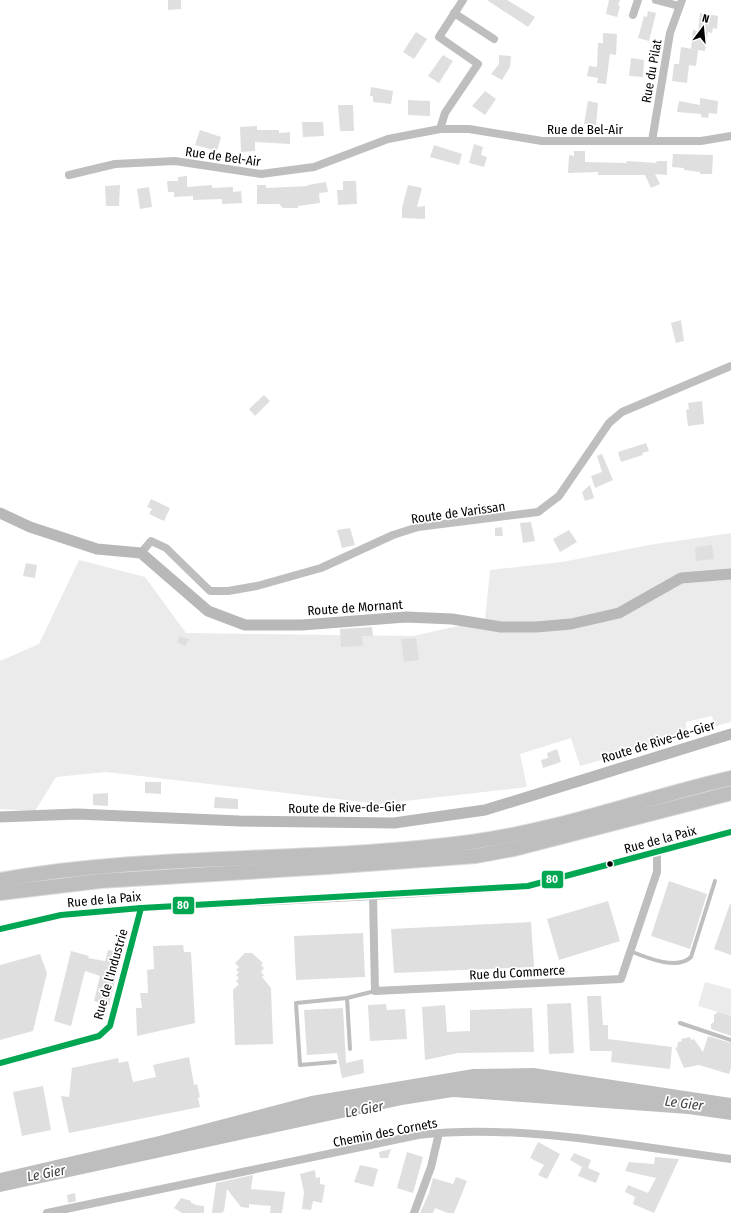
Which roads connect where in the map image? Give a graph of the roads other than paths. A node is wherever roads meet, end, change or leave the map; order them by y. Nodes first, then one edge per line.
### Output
1 (463, 0) edge
2 (638, 0) edge
3 (656, 0) edge
4 (680, 3) edge
5 (454, 14) junction
6 (633, 16) dead end
7 (494, 39) dead end
8 (440, 129) junction
9 (731, 136) edge
10 (652, 141) junction
11 (69, 175) dead end
12 (731, 366) edge
13 (0, 513) edge
14 (141, 553) junction
15 (731, 574) edge
16 (731, 734) edge
17 (731, 778) edge
18 (731, 793) edge
19 (0, 817) edge
20 (731, 832) edge
21 (657, 851) junction
22 (0, 880) edge
23 (715, 881) dead end
24 (0, 893) edge
25 (373, 896) junction
26 (141, 908) junction
27 (0, 929) edge
28 (629, 951) junction
29 (375, 992) junction
30 (347, 998) junction
31 (680, 1023) dead end
32 (731, 1040) edge
33 (350, 1049) dead end
34 (335, 1062) dead end
35 (0, 1063) edge
36 (439, 1133) junction
37 (731, 1159) edge
38 (47, 1213) edge
39 (414, 1213) edge

1 - 5 street
2 - 6 street
3 - 4 street, Rue du Pilat
4 - 10 street, Rue du Pilat
5 - 7 street
5 - 8 street
8 - 10 street, Rue de Bel-Air
8 - 11 street, Rue de Bel-Air
9 - 10 street, Rue de Bel-Air
12 - 14 street, Route de Varissan
13 - 14 main road
14 - 15 main road, Route de Mornant
16 - 19 main road, Route de Rive-de-Gier
17 - 22 highway
18 - 24 highway
20 - 21 street, Rue de la Paix
21 - 25 street, Rue de la Paix
21 - 28 street, Rue du Commerce
23 - 28 lane
25 - 26 street, Rue de la Paix
25 - 29 street
26 - 27 street, Rue de la Paix
26 - 35 street, Rue de l'Industrie
28 - 29 street, Rue du Commerce
29 - 30 lane
30 - 33 lane
30 - 34 lane
31 - 32 lane
36 - 37 street, Chemin des Cornets
36 - 38 street, Chemin des Cornets
36 - 39 street

